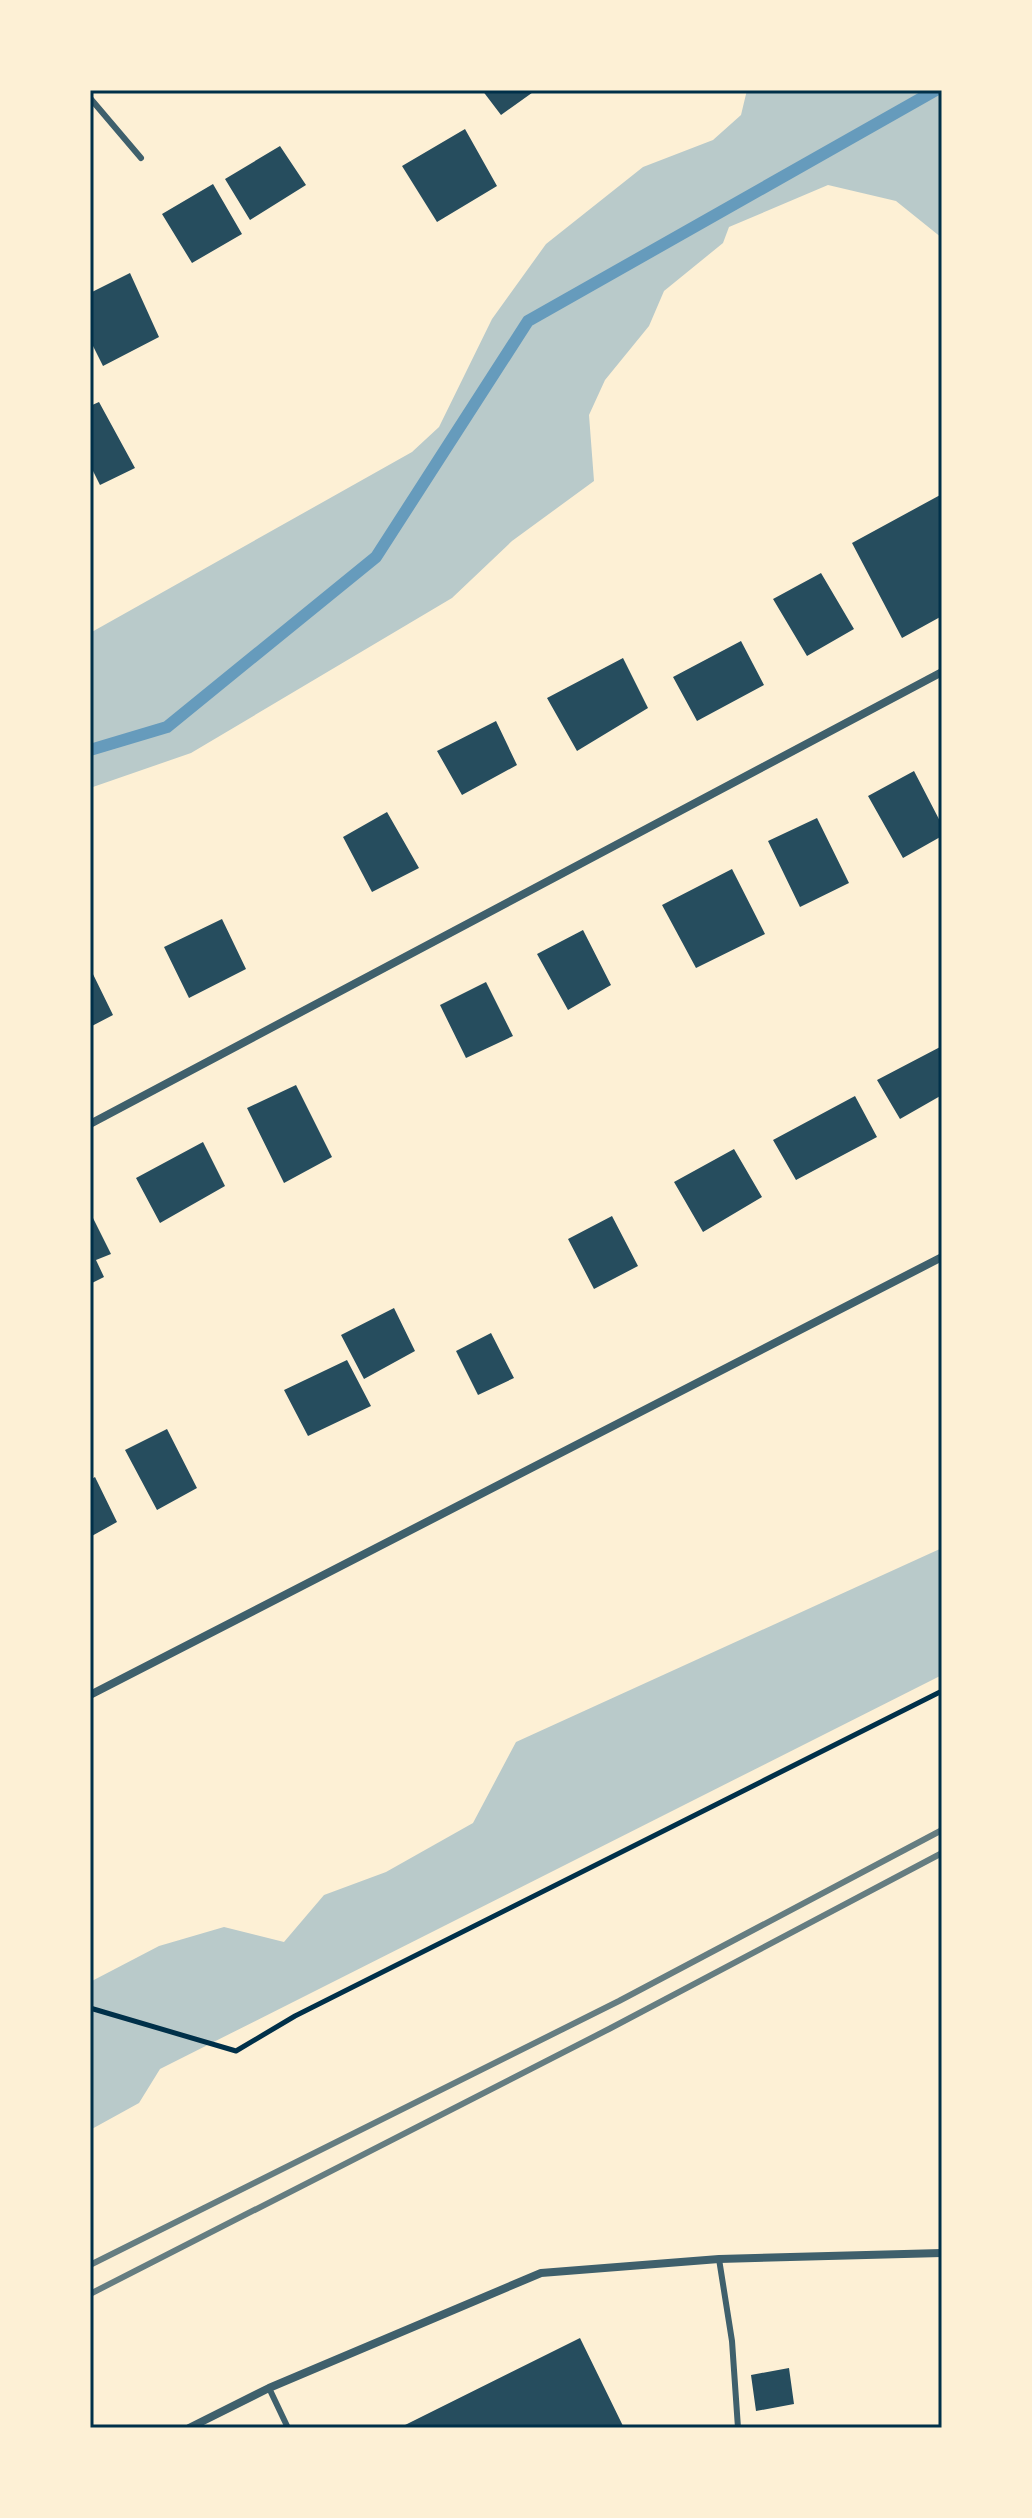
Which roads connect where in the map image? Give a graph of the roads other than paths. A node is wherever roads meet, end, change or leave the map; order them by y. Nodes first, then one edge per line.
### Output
1 (90, 98) edge
2 (141, 158) dead end
3 (942, 672) edge
4 (90, 1124) edge
5 (942, 1257) edge
6 (90, 1695) edge
7 (942, 2253) edge
8 (719, 2259) junction
9 (269, 2388) junction
10 (189, 2428) edge
11 (288, 2428) edge
12 (738, 2428) edge

1 - 2 lane
3 - 4 street
5 - 6 street
7 - 8 street
8 - 9 street
8 - 12 lane
9 - 10 street
9 - 11 lane

